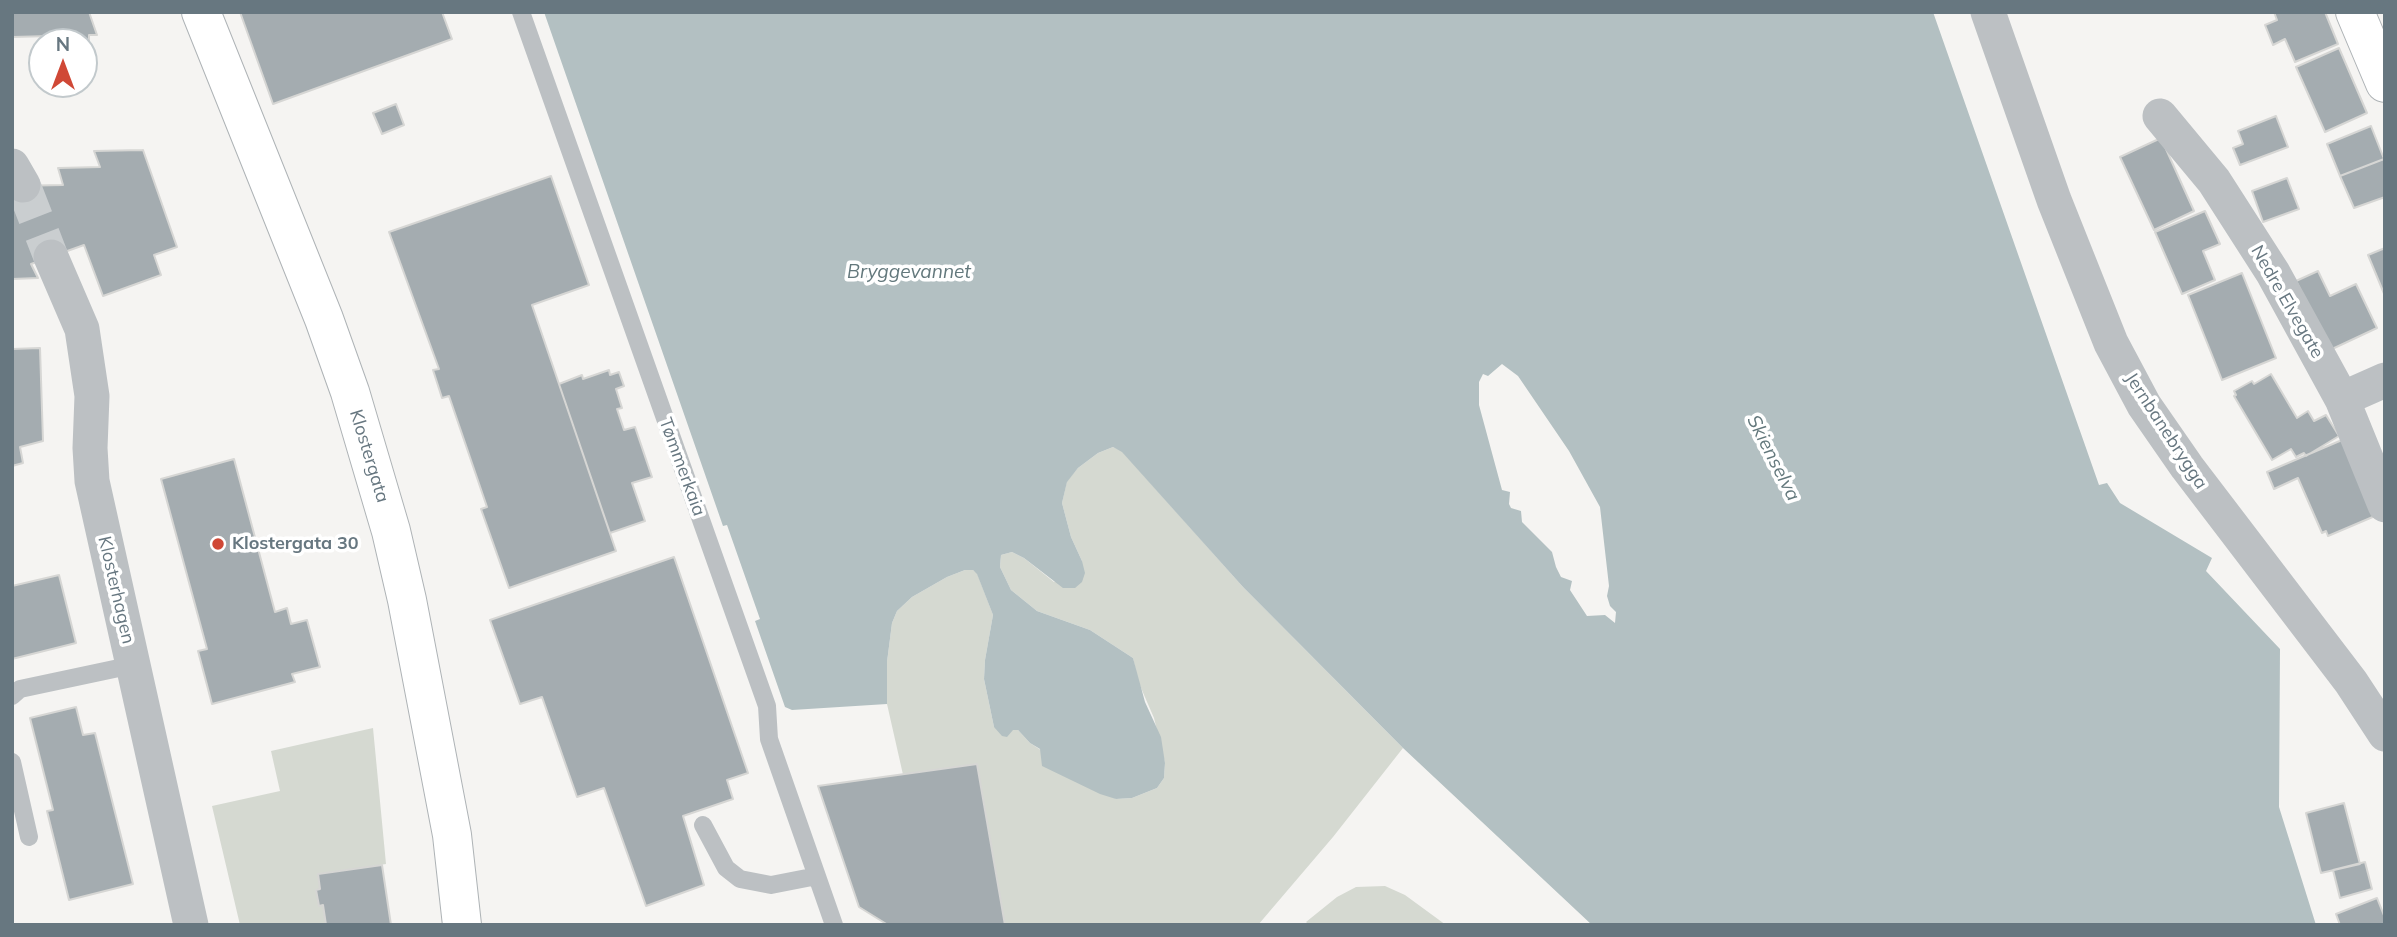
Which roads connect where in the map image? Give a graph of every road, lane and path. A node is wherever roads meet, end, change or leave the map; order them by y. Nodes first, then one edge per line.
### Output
1 (201, 12) edge
2 (521, 12) edge
3 (1988, 12) edge
4 (2355, 12) edge
5 (2385, 83) edge
6 (2160, 116) dead end
7 (51, 257) tunnel mouth
8 (2385, 380) edge
9 (2342, 399) junction
10 (2385, 505) edge
11 (133, 665) junction
12 (12, 696) edge
13 (2385, 734) edge
14 (12, 762) edge
15 (703, 825) dead end
16 (29, 837) dead end
17 (817, 876) junction
18 (462, 924) edge
19 (191, 925) edge
20 (834, 925) edge

1 - 18 main road, Klostergata
2 - 17 lane, Tømmerkaia
3 - 13 street, Jernbanebrygga
4 - 5 main road
6 - 9 street, Nedre Elvegate
7 - 11 street, Klosterhagen
8 - 9 street
9 - 10 street, Nedre Elvegate
11 - 12 lane
11 - 19 street, Klosterhagen
14 - 16 lane
15 - 17 lane
17 - 20 lane, Tømmerkaia

